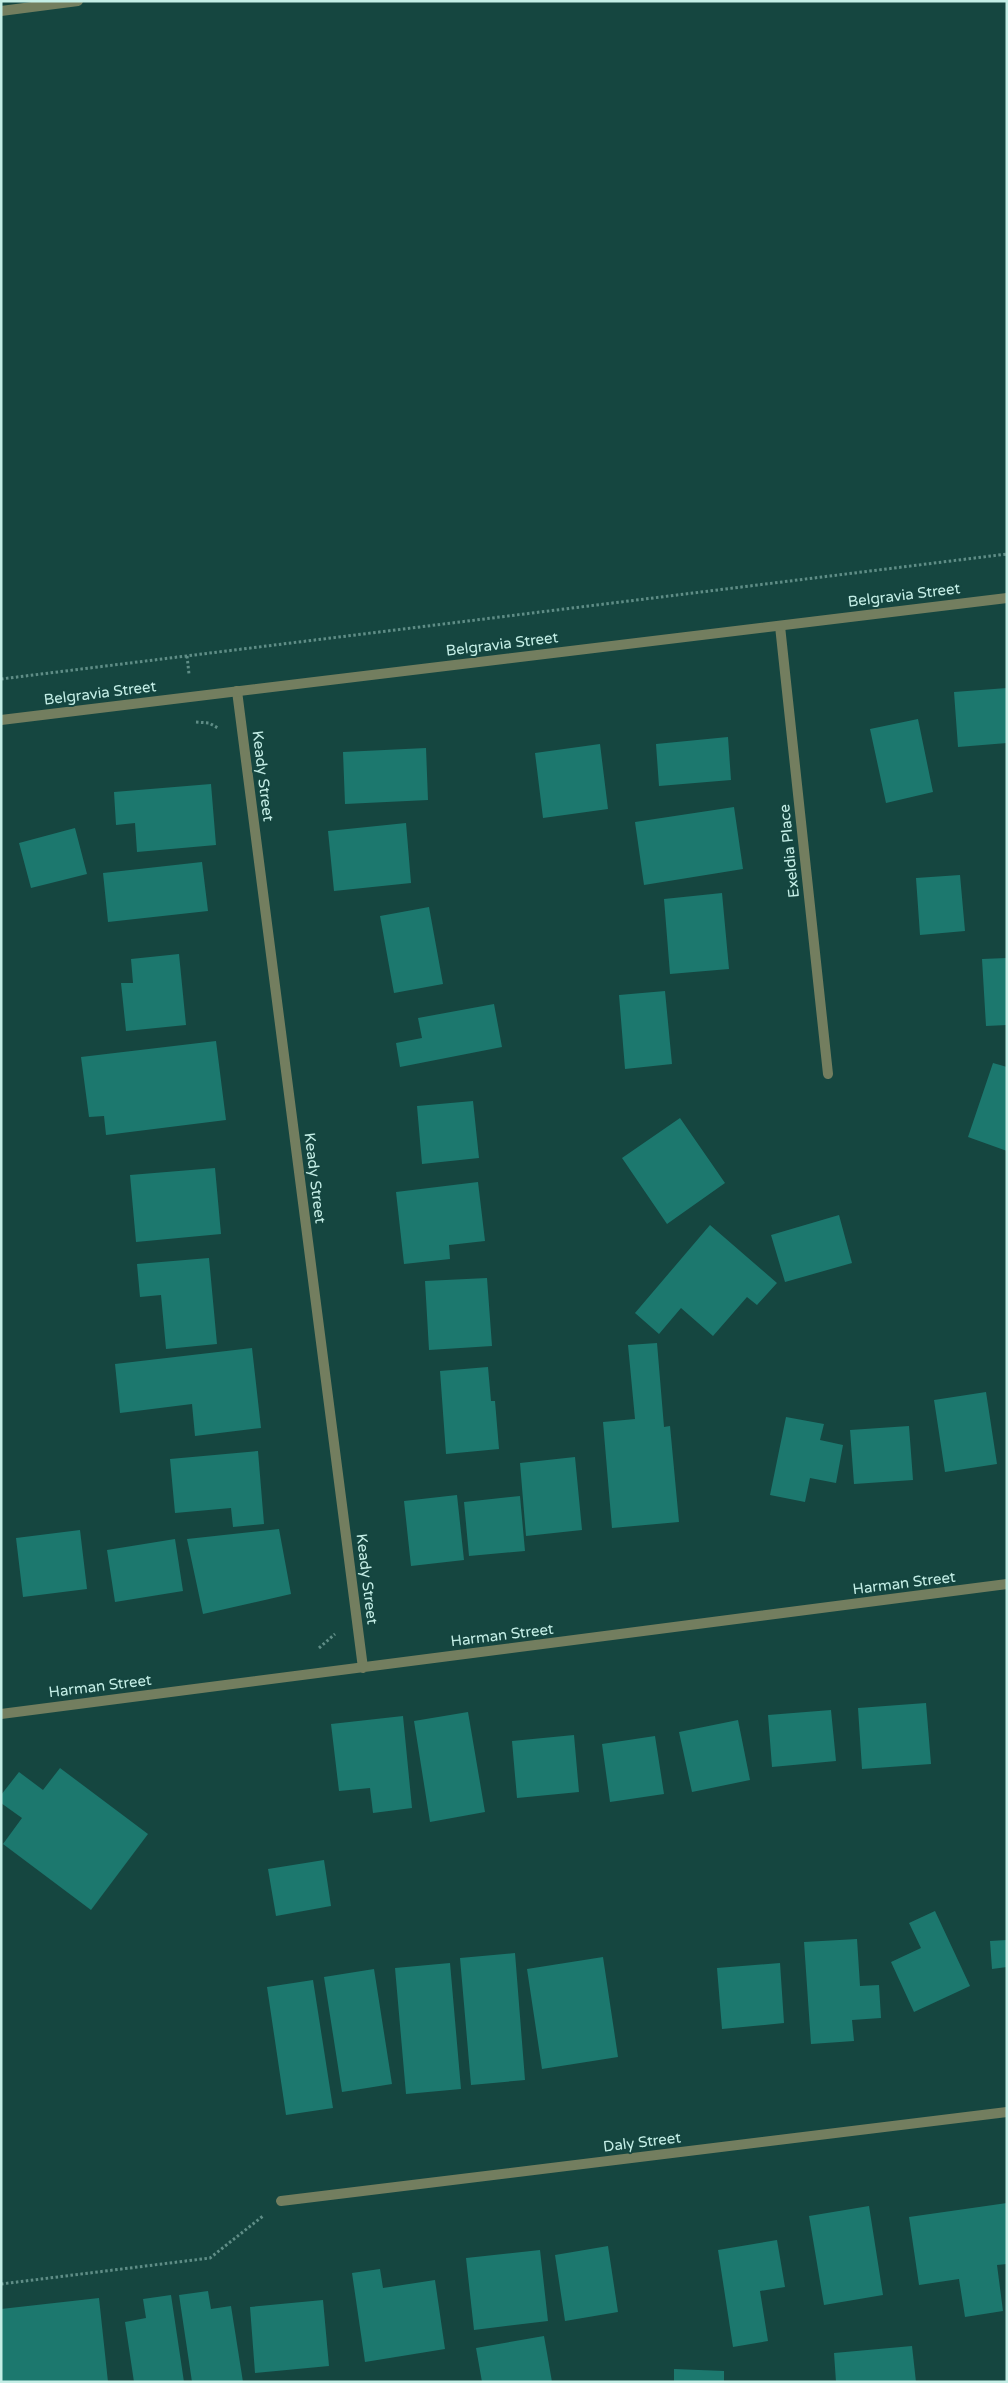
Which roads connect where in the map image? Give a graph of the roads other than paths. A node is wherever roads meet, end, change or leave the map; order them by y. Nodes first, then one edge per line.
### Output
1 (78, 1) edge
2 (1, 11) edge
3 (1007, 598) edge
4 (780, 626) junction
5 (237, 691) junction
6 (1, 720) edge
7 (828, 1074) dead end
8 (1007, 1584) edge
9 (363, 1668) junction
10 (1, 1714) edge
11 (1007, 2112) edge
12 (282, 2201) road end

1 - 2 street
3 - 4 street, Belgravia Street
4 - 5 street, Belgravia Street
4 - 7 street, Exeldia Place
5 - 6 street, Belgravia Street
5 - 9 street, Keady Street
8 - 9 street, Harman Street
9 - 10 street, Harman Street
11 - 12 street, Daly Street

